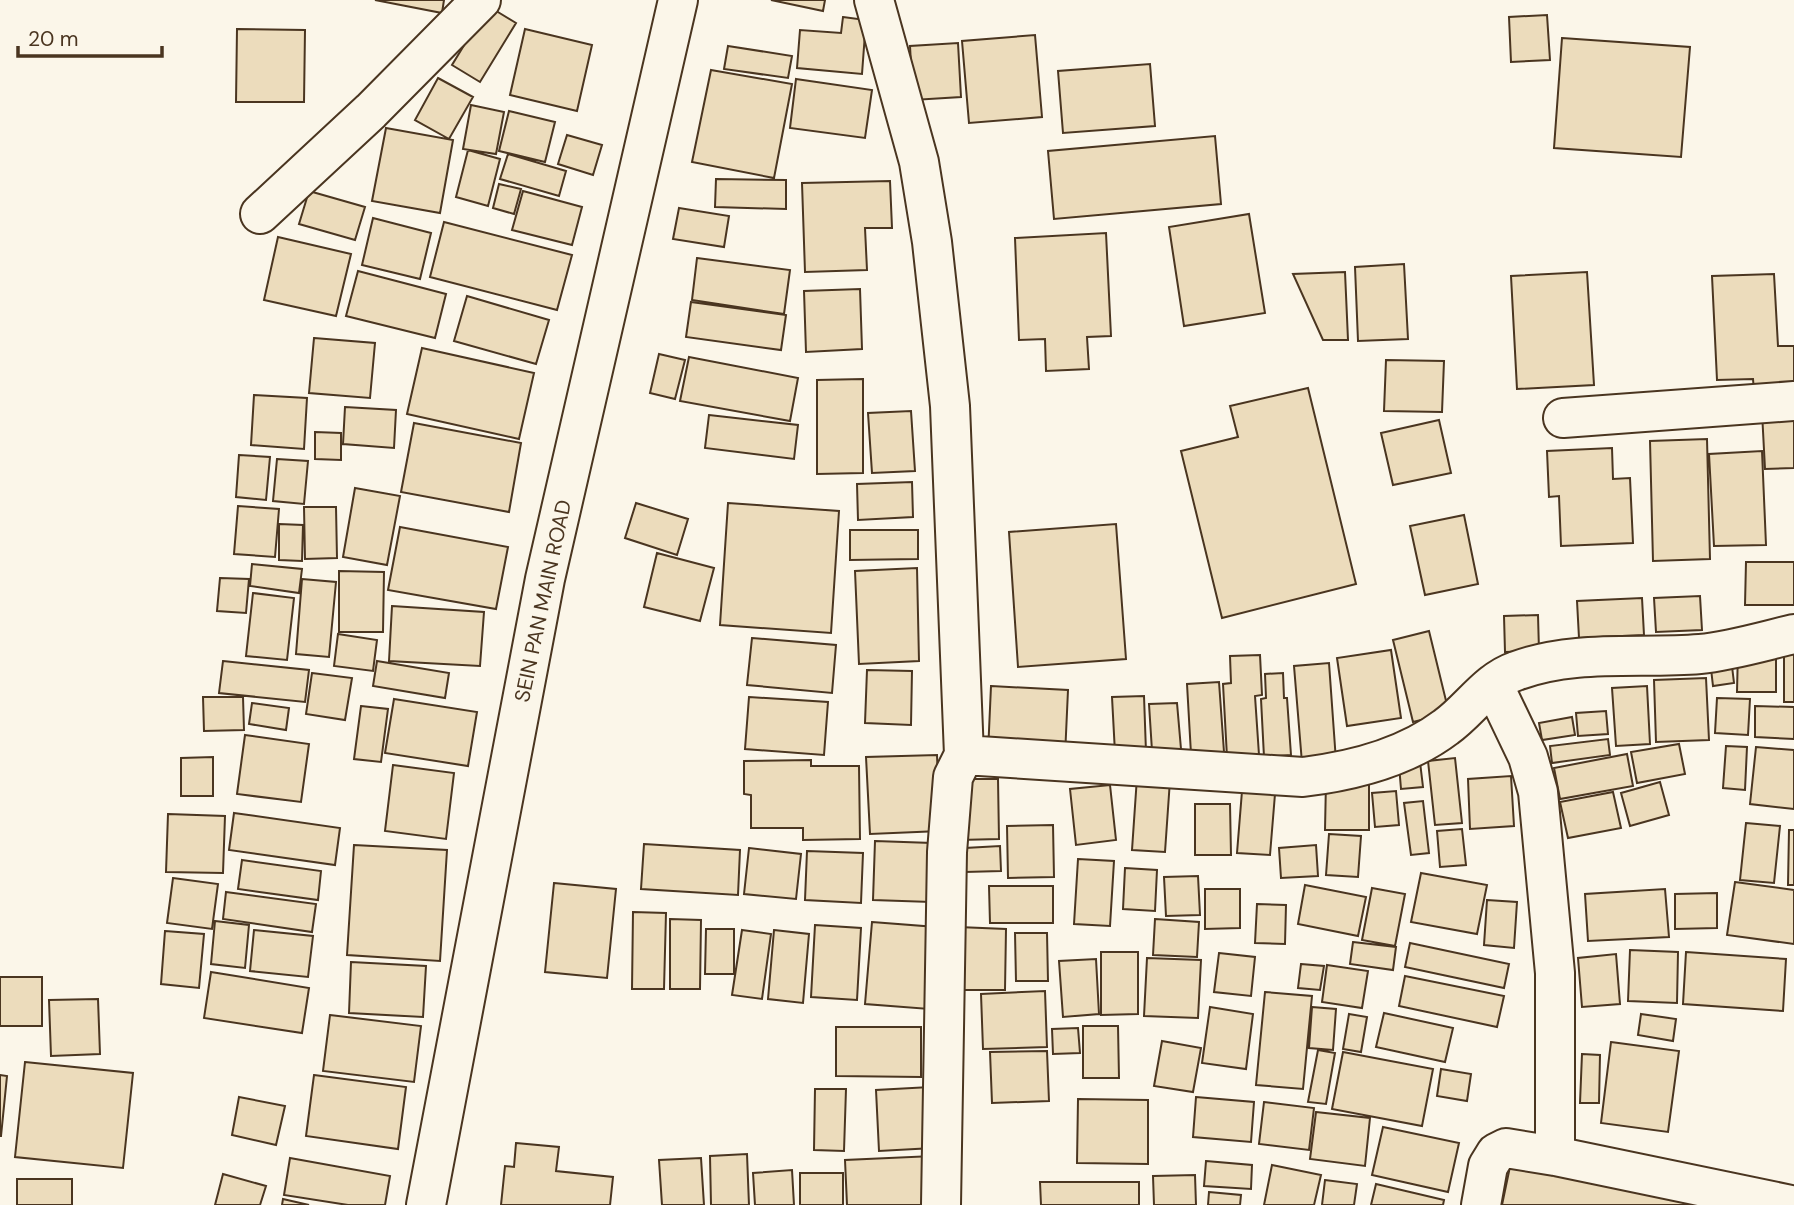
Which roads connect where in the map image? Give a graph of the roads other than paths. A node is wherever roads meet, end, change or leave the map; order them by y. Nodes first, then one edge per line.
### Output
1 (481, 0) edge
2 (678, 0) edge
3 (874, 0) edge
4 (260, 214) dead end
5 (1794, 401) edge
6 (1563, 418) dead end
7 (1794, 634) edge
8 (1493, 684) junction
9 (964, 755) junction
10 (1555, 1156) junction
11 (426, 1205) edge
12 (941, 1205) edge
13 (1481, 1205) edge
14 (1791, 1205) edge

1 - 4 street
2 - 11 street, SEIN PAN MAIN ROAD
3 - 9 street
5 - 6 street
7 - 8 street
8 - 9 street
8 - 10 street
9 - 12 street
10 - 13 street
10 - 14 street

